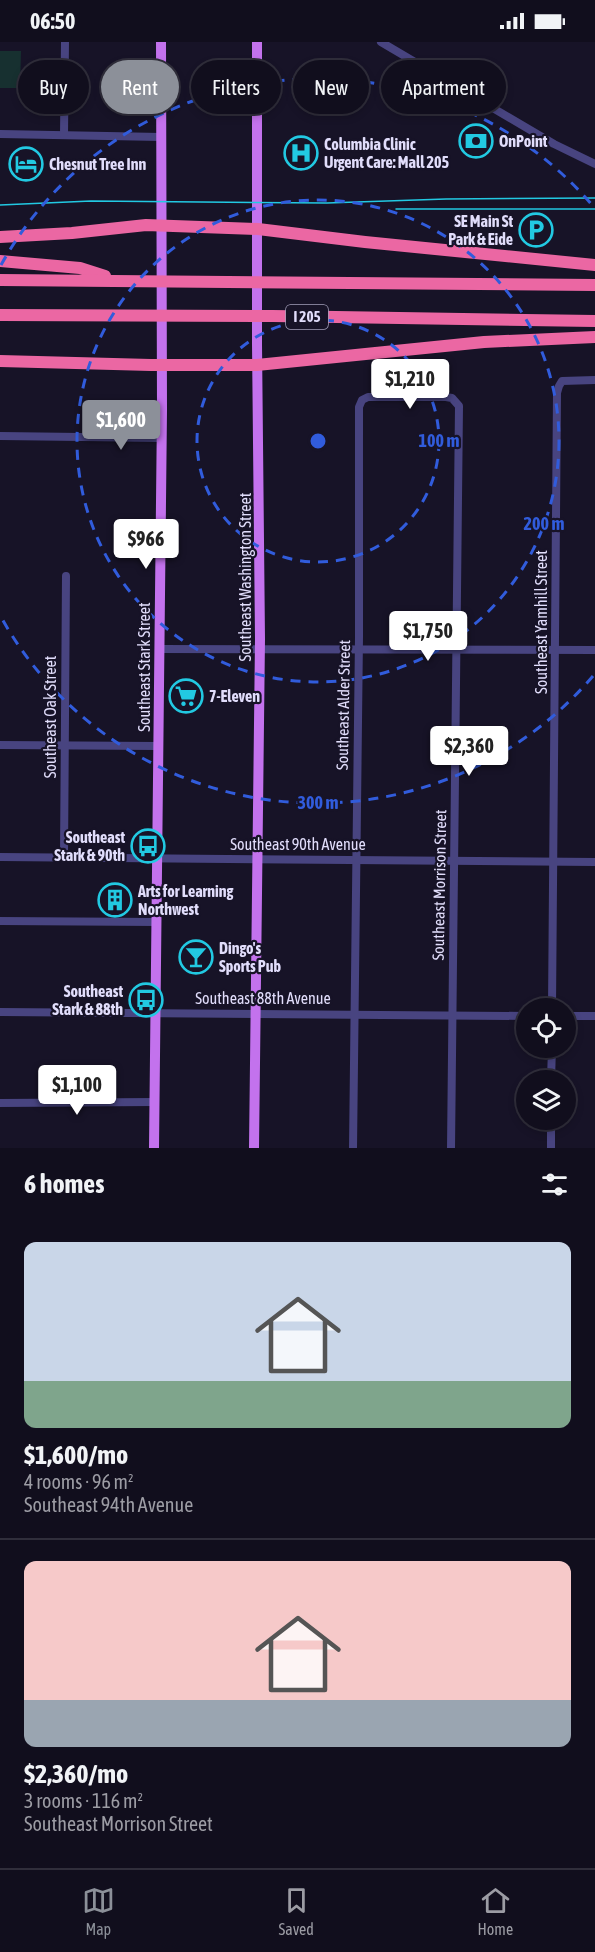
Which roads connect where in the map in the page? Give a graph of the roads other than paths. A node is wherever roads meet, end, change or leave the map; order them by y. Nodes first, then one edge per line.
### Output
1 (65, 42) edge
2 (161, 42) edge
3 (257, 42) edge
4 (381, 42) edge
5 (0, 134) edge
6 (64, 135) junction
7 (161, 137) junction
8 (595, 164) edge
9 (162, 227) junction
10 (258, 229) junction
11 (0, 237) edge
12 (0, 261) edge
13 (595, 265) edge
14 (0, 280) edge
15 (118, 280) junction
16 (595, 285) edge
17 (0, 315) edge
18 (595, 321) edge
19 (595, 337) edge
20 (0, 361) edge
21 (162, 365) junction
22 (257, 365) junction
23 (595, 380) edge
24 (459, 406) joint
25 (0, 436) edge
26 (162, 438) junction
27 (66, 576) dead end
28 (159, 649) junction
29 (458, 649) junction
30 (260, 650) junction
31 (358, 650) junction
32 (556, 650) junction
33 (595, 650) edge
34 (0, 745) edge
35 (65, 746) junction
36 (158, 746) junction
37 (0, 857) edge
38 (64, 857) junction
39 (157, 858) junction
40 (257, 859) junction
41 (356, 860) junction
42 (454, 861) junction
43 (554, 861) junction
44 (595, 862) edge
45 (0, 921) edge
46 (157, 922) junction
47 (552, 998) edge
48 (0, 1012) edge
49 (156, 1012) junction
50 (255, 1013) junction
51 (354, 1013) junction
52 (452, 1014) junction
53 (516, 1016) edge
54 (576, 1016) edge
55 (595, 1016) edge
56 (155, 1102) junction
57 (0, 1103) edge
58 (551, 1130) edge
59 (154, 1148) edge
60 (254, 1148) edge
61 (352, 1148) edge
62 (451, 1148) edge
63 (551, 1148) edge

1 - 6 street
2 - 7 main road, Southeast Stark Street
3 - 10 main road, Southeast Washington Street
4 - 8 street
5 - 6 street
6 - 7 street
7 - 9 main road, Southeast Stark Street
9 - 10 highway
9 - 11 highway
9 - 21 main road, Southeast Stark Street
10 - 13 highway
10 - 22 main road, Southeast Washington Street
12 - 15 highway
14 - 15 highway, I 205
15 - 16 highway, I 205
17 - 18 highway, I 205
19 - 22 highway
20 - 21 highway
21 - 22 highway
21 - 26 main road, Southeast Stark Street
22 - 30 main road, Southeast Washington Street
23 - 32 street, Southeast Yamhill Street
24 - 29 street, Southeast Morrison Street
24 - 31 street, Southeast Alder Street
25 - 26 street
26 - 28 main road, Southeast Stark Street
27 - 35 street, Southeast Oak Street
28 - 30 street
28 - 36 main road, Southeast Stark Street
29 - 31 street
29 - 32 street
29 - 42 street, Southeast Morrison Street
30 - 31 street
30 - 40 main road, Southeast Washington Street
31 - 41 street, Southeast Alder Street
32 - 33 street
32 - 43 street, Southeast Yamhill Street
34 - 35 street
35 - 36 street
35 - 38 street, Southeast Oak Street
36 - 39 main road, Southeast Stark Street
37 - 38 street, Southeast 90th Avenue
38 - 39 street, Southeast 90th Avenue
39 - 40 street, Southeast 90th Avenue
39 - 46 main road, Southeast Stark Street
40 - 41 street, Southeast 90th Avenue
40 - 50 main road, Southeast Washington Street
41 - 42 street, Southeast 90th Avenue
41 - 51 street, Southeast Alder Street
42 - 43 street, Southeast 90th Avenue
42 - 52 street, Southeast Morrison Street
43 - 44 street, Southeast 90th Avenue
43 - 47 street, Southeast Yamhill Street
45 - 46 street
46 - 49 main road, Southeast Stark Street
48 - 49 street, Southeast 88th Avenue
49 - 50 street, Southeast 88th Avenue
49 - 56 main road, Southeast Stark Street
50 - 51 street, Southeast 88th Avenue
50 - 60 main road, Southeast Washington Street
51 - 52 street, Southeast 88th Avenue
51 - 61 street, Southeast Alder Street
52 - 53 street, Southeast 88th Avenue
52 - 62 street, Southeast Morrison Street
54 - 55 street
56 - 57 street
56 - 59 main road, Southeast Stark Street
58 - 63 street

